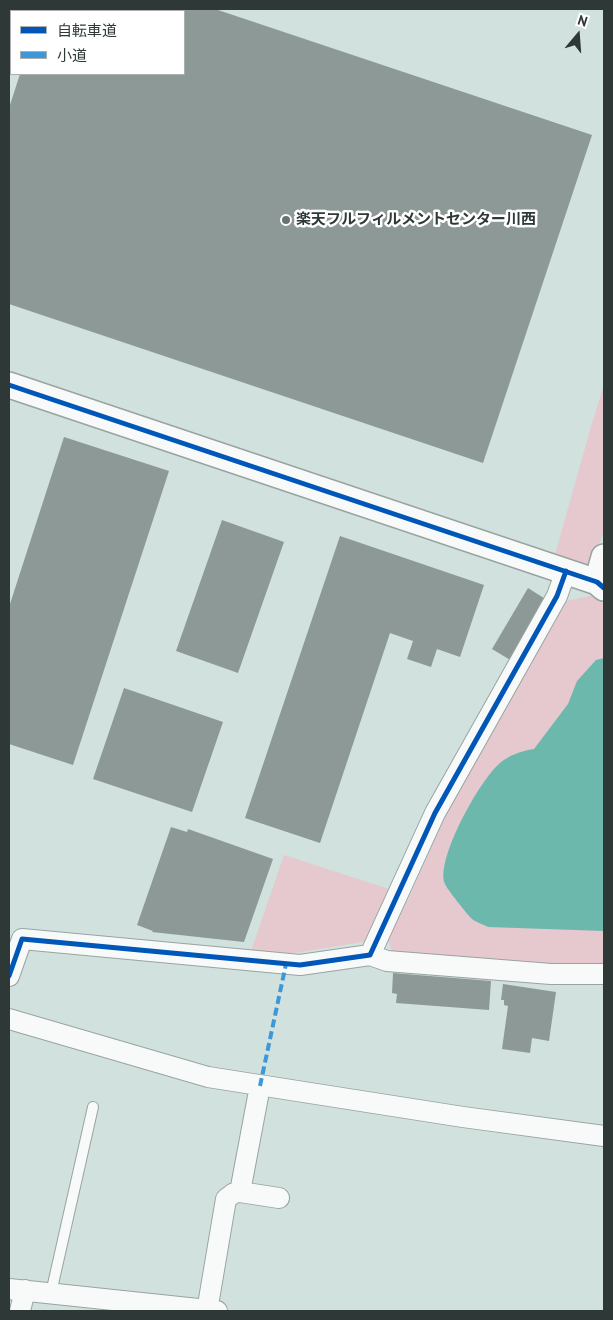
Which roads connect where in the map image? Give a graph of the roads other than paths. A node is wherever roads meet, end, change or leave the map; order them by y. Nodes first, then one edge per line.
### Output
1 (9, 385) edge
2 (604, 557) edge
3 (566, 571) junction
4 (601, 585) edge
5 (370, 955) junction
6 (604, 974) edge
7 (9, 976) edge
8 (9, 1020) edge
9 (260, 1086) junction
10 (93, 1107) dead end
11 (604, 1136) edge
12 (240, 1192) junction
13 (279, 1198) dead end
14 (17, 1289) edge
15 (51, 1293) junction
16 (20, 1311) edge
17 (211, 1311) edge

1 - 3 street
2 - 4 street
3 - 4 street
3 - 5 street
5 - 6 street
5 - 7 street
8 - 9 street
9 - 11 street
9 - 12 street
10 - 15 lane
12 - 13 street
12 - 17 street
14 - 15 street
14 - 16 street
15 - 17 street

